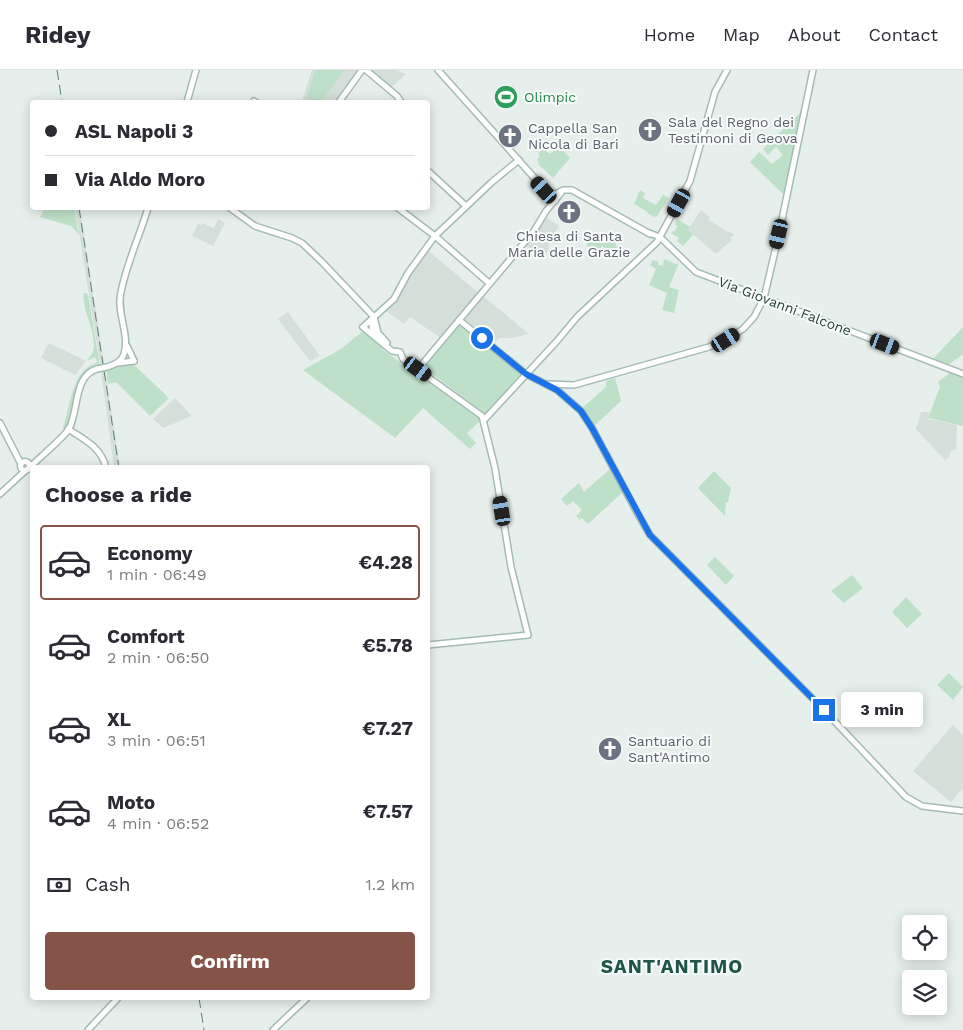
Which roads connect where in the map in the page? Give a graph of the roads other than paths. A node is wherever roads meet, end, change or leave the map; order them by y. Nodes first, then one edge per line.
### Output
1 (196, 70) edge
2 (364, 70) edge
3 (438, 70) edge
4 (727, 70) edge
5 (813, 70) edge
6 (188, 100) edge
7 (341, 100) edge
8 (400, 100) edge
9 (519, 160) junction
10 (430, 172) edge
11 (553, 199) junction
12 (466, 206) junction
13 (147, 210) edge
14 (233, 210) edge
15 (401, 210) edge
16 (435, 236) junction
17 (659, 239) junction
18 (489, 284) junction
19 (764, 298) junction
20 (373, 318) junction
21 (459, 320) junction
22 (363, 328) junction
23 (374, 328) junction
24 (375, 337) junction
25 (126, 344) junction
26 (124, 354) junction
27 (134, 361) junction
28 (117, 363) junction
29 (419, 368) junction
30 (526, 374) junction
31 (963, 374) edge
32 (547, 384) junction
33 (486, 418) junction
34 (0, 422) edge
35 (68, 429) junction
36 (105, 465) edge
37 (25, 466) junction
38 (0, 494) edge
39 (430, 645) edge
40 (963, 811) edge
41 (116, 1000) edge
42 (305, 1000) edge
43 (88, 1030) edge
44 (273, 1030) edge

1 - 6 street
2 - 7 street
2 - 8 street
3 - 9 street
4 - 17 street
5 - 19 street
9 - 11 street
9 - 12 street
10 - 12 street
11 - 17 street
11 - 18 street
12 - 16 street
13 - 25 street
14 - 20 street
15 - 16 street
16 - 18 street
16 - 20 street
17 - 19 street, Via Giovanni Falcone
17 - 30 street
18 - 21 street
19 - 31 street, Via Giovanni Falcone
19 - 32 street
20 - 22 street
20 - 23 street
21 - 29 street
21 - 30 street
22 - 23 street
22 - 24 street
23 - 24 street
23 - 29 street
24 - 29 street
25 - 26 street
25 - 27 street
26 - 27 street
26 - 28 street
27 - 28 street
28 - 35 street, bridge
29 - 33 street
30 - 32 street
30 - 33 street
32 - 40 street
33 - 39 street
34 - 37 street
35 - 36 street
35 - 37 street
37 - 38 street
41 - 43 street
42 - 44 street

